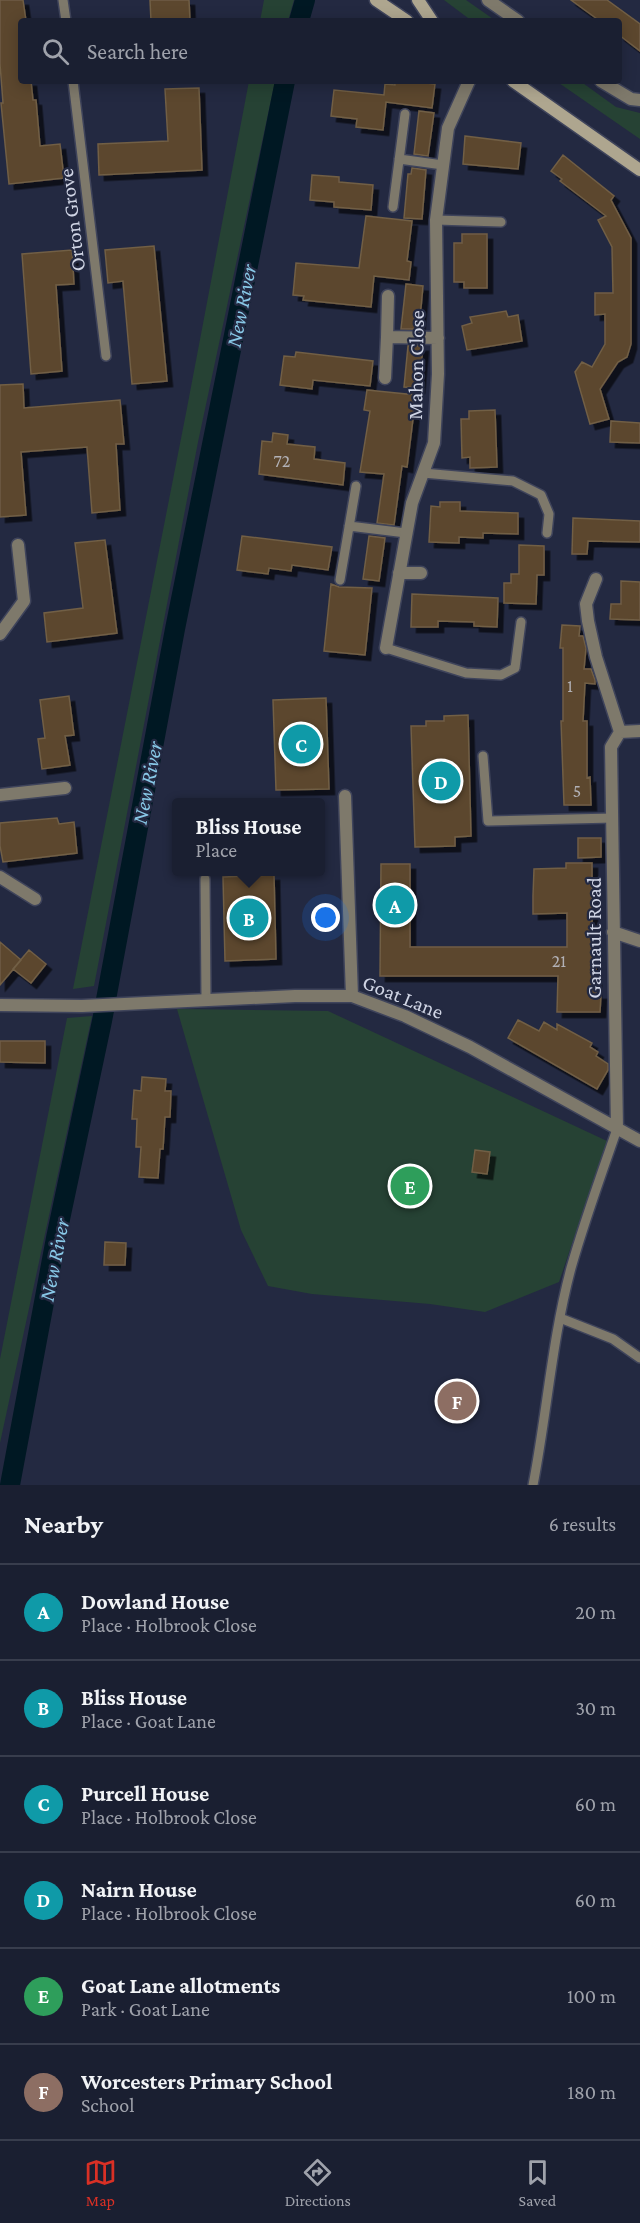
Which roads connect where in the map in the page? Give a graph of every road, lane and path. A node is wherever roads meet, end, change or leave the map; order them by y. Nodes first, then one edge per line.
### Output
1 (63, 0) edge
2 (376, 0) edge
3 (418, 0) edge
4 (488, 0) edge
5 (66, 18) edge
6 (403, 18) edge
7 (430, 18) edge
8 (514, 18) edge
9 (73, 84) edge
10 (469, 84) edge
11 (517, 84) edge
12 (607, 84) edge
13 (640, 100) edge
14 (405, 114) dead end
15 (399, 159) junction
16 (443, 165) junction
17 (640, 170) edge
18 (393, 207) dead end
19 (436, 220) junction
20 (501, 222) dead end
21 (388, 296) dead end
22 (387, 337) junction
23 (438, 338) junction
24 (106, 356) dead end
25 (385, 378) dead end
26 (423, 473) junction
27 (356, 486) dead end
28 (349, 526) junction
29 (406, 533) junction
30 (548, 533) dead end
31 (18, 545) dead end
32 (399, 573) junction
33 (421, 573) dead end
34 (596, 579) dead end
35 (340, 580) dead end
36 (521, 622) dead end
37 (0, 634) edge
38 (386, 648) joint
39 (640, 731) edge
40 (620, 732) junction
41 (483, 756) dead end
42 (65, 788) dead end
43 (0, 795) edge
44 (345, 796) dead end
45 (613, 818) junction
46 (0, 876) edge
47 (205, 879) dead end
48 (35, 899) dead end
49 (613, 932) junction
50 (640, 942) edge
51 (352, 996) junction
52 (206, 999) junction
53 (0, 1005) edge
54 (617, 1129) junction
55 (640, 1141) edge
56 (560, 1318) junction
57 (640, 1358) edge
58 (533, 1485) edge

1 - 5 lane
2 - 6 street
3 - 7 street
4 - 8 street
9 - 24 lane, Orton Grove
10 - 16 street, Mahon Close
11 - 17 street
12 - 13 street
14 - 15 lane
15 - 16 lane
15 - 18 lane
16 - 19 street, Mahon Close
19 - 20 lane
19 - 23 street, Mahon Close
21 - 22 street
22 - 23 street
22 - 25 street
23 - 26 street, Mahon Close
26 - 29 street, Mahon Close
26 - 30 lane
27 - 28 lane
28 - 29 lane
28 - 35 lane
29 - 32 street, Mahon Close
31 - 37 street
32 - 33 street
32 - 38 street, Mahon Close
34 - 40 street
36 - 38 lane
39 - 40 street
40 - 45 street, Garnault Road
41 - 45 lane
42 - 43 street
44 - 51 street
45 - 49 street, Garnault Road
46 - 48 street
47 - 52 lane
49 - 50 street
49 - 54 street, Garnault Road
51 - 52 street, Goat Lane
51 - 54 street, Goat Lane
52 - 53 street, Goat Lane
54 - 55 street, Goat Lane
54 - 56 lane
56 - 57 lane
56 - 58 lane

